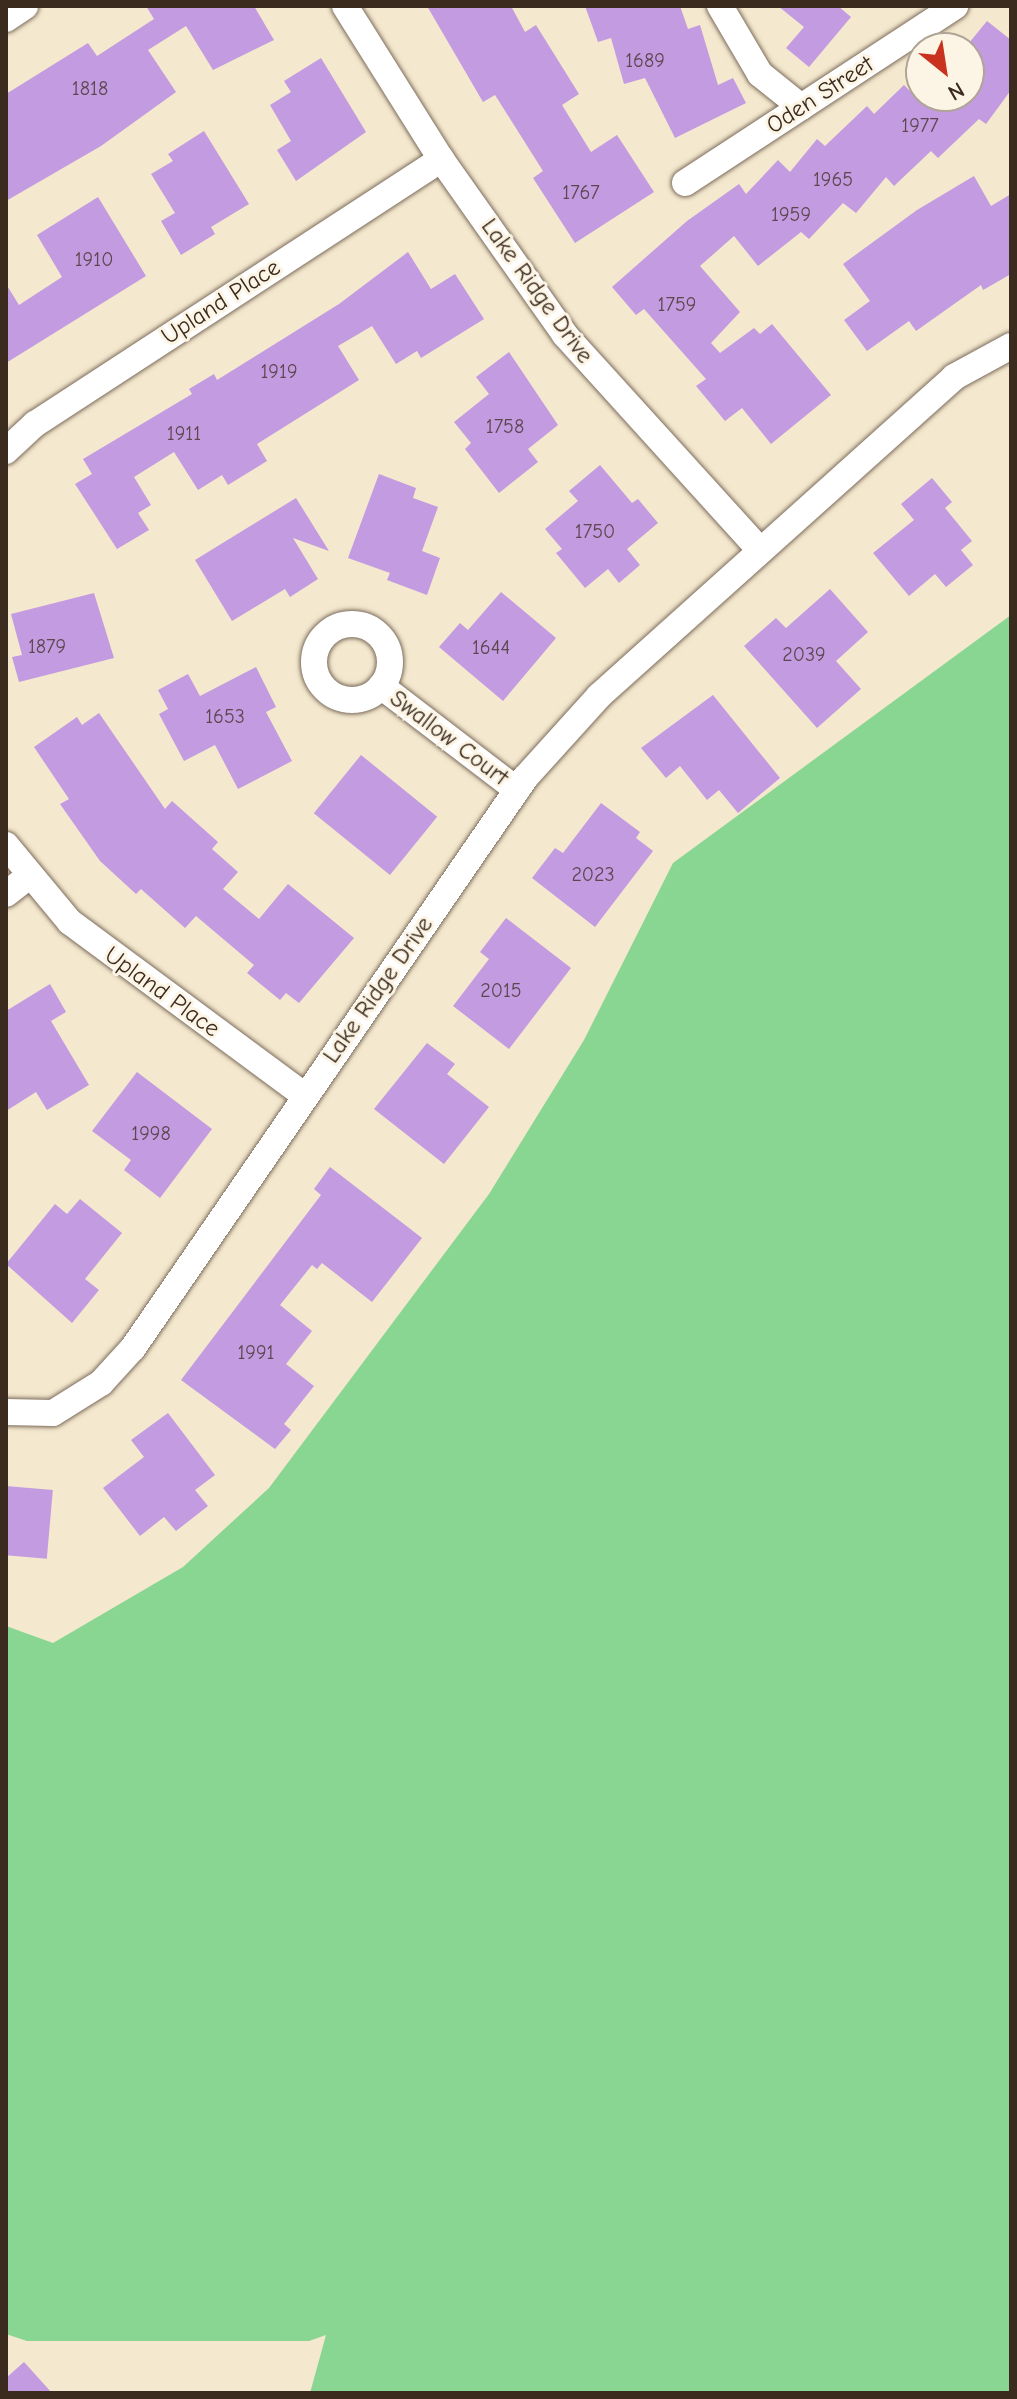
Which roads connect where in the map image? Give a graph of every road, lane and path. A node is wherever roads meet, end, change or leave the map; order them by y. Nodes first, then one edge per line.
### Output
1 (25, 6) edge
2 (345, 6) edge
3 (720, 6) edge
4 (955, 6) edge
5 (6, 19) edge
6 (801, 107) junction
7 (441, 159) junction
8 (685, 183) dead end
9 (1011, 346) edge
10 (6, 451) edge
11 (760, 550) junction
12 (381, 686) dead end
13 (517, 790) junction
14 (6, 845) edge
15 (28, 877) junction
16 (6, 894) edge
17 (305, 1096) junction
18 (6, 1412) edge

1 - 5 street
2 - 7 street, Lake Ridge Drive
3 - 6 street
4 - 6 street, Oden Street
6 - 8 street, Oden Street
7 - 10 street, Upland Place
7 - 11 street, Lake Ridge Drive
9 - 11 street, Lake Ridge Drive
11 - 13 street, Lake Ridge Drive
12 - 13 street, Swallow Court
13 - 17 street, Lake Ridge Drive
14 - 15 street, Upland Place
15 - 16 street
15 - 17 street, Upland Place
17 - 18 street, Lake Ridge Drive

